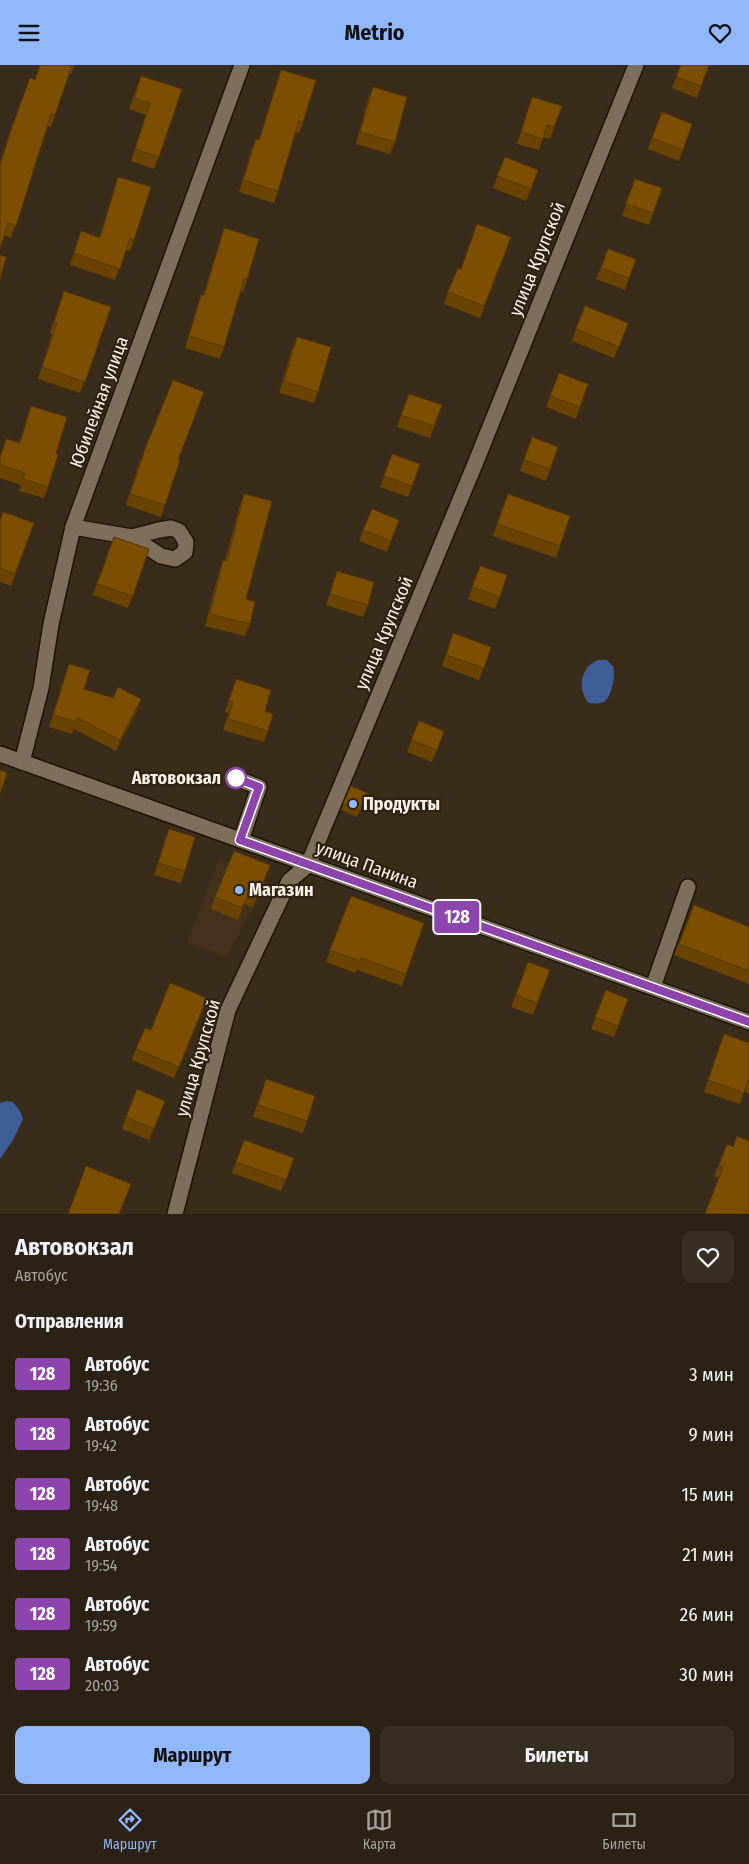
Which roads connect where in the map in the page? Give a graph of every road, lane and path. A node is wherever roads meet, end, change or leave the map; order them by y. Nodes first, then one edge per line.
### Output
1 (242, 65) edge
2 (636, 65) edge
3 (73, 527) junction
4 (132, 537) dead end
5 (0, 754) edge
6 (22, 762) junction
7 (236, 778) dead end
8 (240, 840) junction
9 (308, 865) junction
10 (688, 887) dead end
11 (653, 987) junction
12 (749, 1022) edge
13 (175, 1214) edge

1 - 3 street, Юбилейная улица
2 - 9 street, улица Крупской
3 - 4 street
3 - 6 street, Юбилейная улица
5 - 6 street, улица Панина
6 - 8 street, улица Панина
7 - 8 street
8 - 9 street, улица Панина
9 - 11 street, улица Панина
9 - 13 street, улица Крупской
10 - 11 street
11 - 12 street, улица Панина

